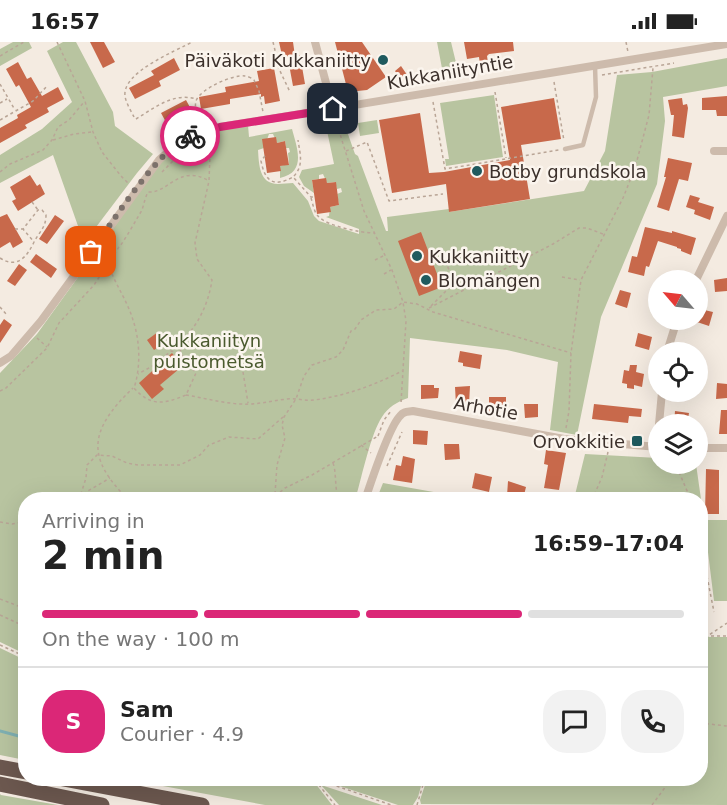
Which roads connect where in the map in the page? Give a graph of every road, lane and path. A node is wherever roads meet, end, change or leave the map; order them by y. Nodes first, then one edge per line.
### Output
1 (24, 42) edge
2 (57, 42) edge
3 (192, 42) edge
4 (273, 42) edge
5 (315, 42) edge
6 (626, 42) edge
7 (727, 44) edge
8 (628, 50) dead end
9 (0, 56) edge
10 (674, 63) dead end
11 (595, 64) junction
12 (653, 67) junction
13 (596, 76) junction
14 (554, 82) dead end
15 (0, 84) edge
16 (48, 85) dead end
17 (495, 91) dead end
18 (290, 92) dead end
19 (8, 98) junction
20 (196, 100) junction
21 (85, 101) junction
22 (433, 102) dead end
23 (0, 103) edge
24 (15, 111) junction
25 (334, 113) junction
26 (263, 114) dead end
27 (0, 120) edge
28 (194, 127) dead end
29 (93, 132) junction
30 (209, 139) dead end
31 (52, 140) junction
32 (298, 140) dead end
33 (199, 144) dead end
34 (565, 149) junction
35 (714, 151) dead end
36 (727, 151) edge
37 (345, 152) junction
38 (265, 156) dead end
39 (506, 159) junction
40 (0, 172) edge
41 (162, 173) dead end
42 (293, 177) junction
43 (209, 181) junction
44 (130, 184) dead end
45 (148, 192) junction
46 (144, 194) dead end
47 (443, 194) dead end
48 (311, 197) junction
49 (315, 197) dead end
50 (32, 202) dead end
51 (38, 210) junction
52 (727, 216) edge
53 (15, 229) dead end
54 (23, 229) junction
55 (375, 232) junction
56 (603, 234) junction
57 (103, 235) junction
58 (34, 242) junction
59 (463, 250) dead end
60 (386, 255) junction
61 (0, 258) edge
62 (375, 260) dead end
63 (109, 265) junction
64 (392, 270) junction
65 (701, 270) edge
66 (384, 274) dead end
67 (562, 277) dead end
68 (580, 280) junction
69 (403, 302) junction
70 (0, 308) edge
71 (428, 308) junction
72 (6, 314) dead end
73 (31, 333) junction
74 (47, 348) junction
75 (180, 353) junction
76 (571, 353) junction
77 (0, 363) edge
78 (403, 371) junction
79 (243, 372) dead end
80 (138, 374) junction
81 (134, 388) junction
82 (0, 391) edge
83 (142, 391) dead end
84 (139, 394) junction
85 (186, 395) junction
86 (296, 399) junction
87 (249, 404) junction
88 (402, 404) dead end
89 (284, 417) junction
90 (405, 424) dead end
91 (391, 433) junction
92 (565, 433) dead end
93 (607, 444) junction
94 (362, 445) junction
95 (648, 446) edge
96 (708, 448) edge
97 (727, 448) edge
98 (97, 455) junction
99 (374, 456) dead end
100 (333, 462) junction
101 (387, 467) dead end
102 (680, 474) edge
103 (110, 478) junction
104 (81, 492) edge
105 (86, 492) edge
106 (122, 492) edge
107 (275, 492) edge
108 (279, 492) edge
109 (336, 492) edge
110 (368, 492) edge
111 (595, 492) edge
112 (688, 492) edge
113 (0, 522) edge
114 (18, 523) edge
115 (708, 582) edge
116 (0, 599) edge
117 (18, 606) edge
118 (714, 612) dead end
119 (0, 615) edge
120 (18, 623) edge
121 (727, 623) edge
122 (710, 636) joint
123 (727, 636) edge
124 (0, 645) edge
125 (18, 653) edge
126 (708, 724) edge
127 (727, 726) edge
128 (0, 767) edge
129 (18, 770) edge
130 (0, 784) edge
131 (101, 786) edge
132 (320, 786) edge
133 (335, 786) edge
134 (423, 786) edge
135 (666, 786) edge
136 (102, 805) edge
137 (202, 805) edge
138 (335, 805) edge
139 (391, 805) edge
140 (417, 805) edge
141 (652, 805) edge

1 - 9 path
2 - 21 path
3 - 20 path
4 - 18 path
5 - 25 street
6 - 8 path
7 - 11 street, Kukkaniityntie
10 - 12 path
11 - 13 lane
11 - 25 street, Kukkaniityntie
12 - 13 path
12 - 56 path
13 - 34 lane
14 - 34 path
15 - 19 path
16 - 24 path
17 - 39 path
19 - 23 path
19 - 24 path
20 - 26 path
20 - 28 path
21 - 29 path
21 - 31 path
22 - 39 path
24 - 27 path
25 - 37 path
25 - 57 street, Kukkaniityntie
29 - 31 path
29 - 44 path
30 - 43 path
31 - 40 path
32 - 42 path
33 - 41 path
34 - 39 path
35 - 36 street
37 - 47 path
37 - 55 path
38 - 42 path
42 - 48 path
43 - 45 path
43 - 75 path
45 - 46 path
45 - 63 path
48 - 49 path
48 - 55 path
50 - 51 path
51 - 54 path
51 - 58 path
52 - 65 street
53 - 54 path
54 - 58 path
55 - 60 path
56 - 68 path
56 - 71 path
57 - 63 path
57 - 73 street, Kukkaniityntie
58 - 61 path
59 - 71 path
60 - 62 path
60 - 64 path
63 - 74 path
63 - 80 path
64 - 66 path
64 - 69 path
67 - 68 path
68 - 76 path
69 - 71 path
69 - 78 path
69 - 86 path
70 - 72 path
71 - 76 path
73 - 74 path
73 - 77 street, Kukkaniityntie
74 - 82 path
75 - 80 path
75 - 85 path
76 - 92 path
78 - 86 path
78 - 88 path
79 - 87 path
80 - 81 path
81 - 84 path
81 - 98 path
83 - 84 path
84 - 85 path
85 - 87 path
86 - 87 path
86 - 89 path
89 - 98 path
89 - 107 path
90 - 101 path
91 - 93 street, Arhotie
91 - 94 path
91 - 110 street, Arhotie
93 - 95 street, Arhotie
93 - 111 path
94 - 99 path
94 - 100 path
96 - 97 street
98 - 103 path
98 - 104 path
100 - 108 path
100 - 109 path
102 - 112 path
103 - 105 path
103 - 106 path
113 - 114 path
115 - 118 path
116 - 117 path
119 - 120 path
121 - 122 path
122 - 123 path
124 - 125 path
126 - 127 path
128 - 129 highway
130 - 136 highway
131 - 137 highway
132 - 138 path
133 - 139 path
134 - 140 path
135 - 141 path

